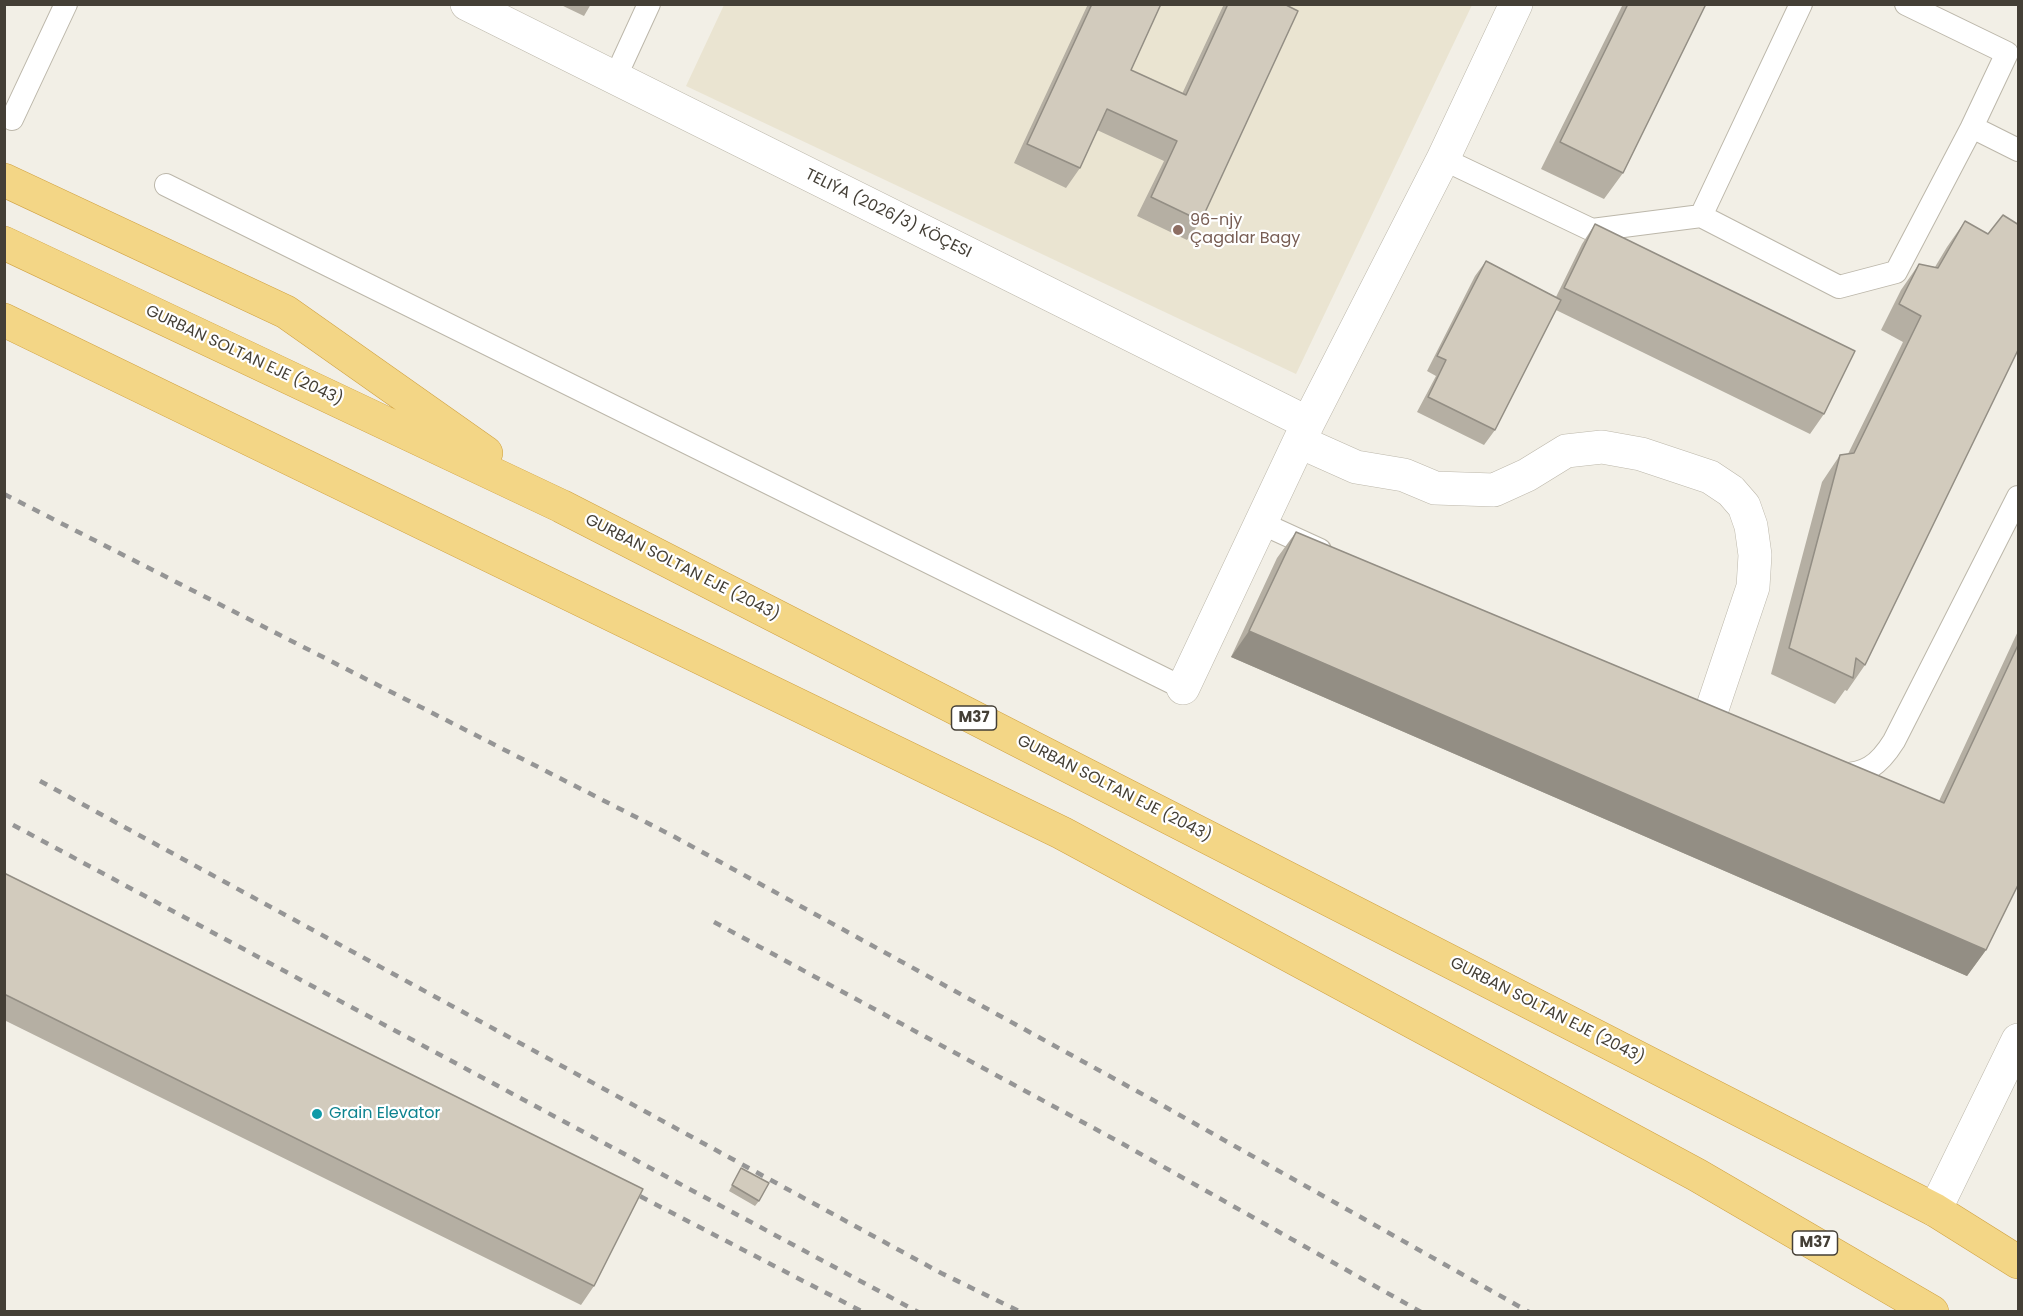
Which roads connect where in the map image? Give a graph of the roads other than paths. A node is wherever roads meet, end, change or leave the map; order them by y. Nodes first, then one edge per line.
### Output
1 (66, 4) edge
2 (467, 4) edge
3 (649, 4) edge
4 (1516, 4) edge
5 (1801, 4) edge
6 (1906, 4) edge
7 (615, 78) junction
8 (12, 119) dead end
9 (1972, 127) junction
10 (2019, 150) edge
11 (1443, 159) junction
12 (4, 180) edge
13 (166, 185) dead end
14 (1701, 216) junction
15 (4, 243) edge
16 (4, 320) edge
17 (1304, 433) junction
18 (2019, 497) edge
19 (561, 506) junction
20 (1261, 524) junction
21 (1336, 558) edge
22 (1183, 688) joint
23 (1706, 727) edge
24 (1813, 774) edge
25 (2019, 1040) edge
26 (1935, 1210) junction
27 (2019, 1262) edge
28 (1932, 1311) edge

1 - 8 lane
2 - 7 street, TELIÝA (2026/3) KÖÇESI
3 - 7 lane
4 - 11 street
5 - 14 lane
6 - 9 lane
7 - 17 street, TELIÝA (2026/3) KÖÇESI
9 - 10 lane
9 - 14 lane
11 - 14 lane
11 - 17 street
12 - 19 highway
13 - 22 lane
15 - 19 highway, GURBAN SOLTAN EJE (2043) / M37
16 - 28 highway, M37
17 - 20 street
17 - 23 street, TELIÝA (2026/3) KÖÇESI
18 - 24 lane
19 - 26 highway, GURBAN SOLTAN EJE (2043) / M37
20 - 21 lane
20 - 22 street
25 - 26 street
26 - 27 highway, GURBAN SOLTAN EJE (2043) / M37

